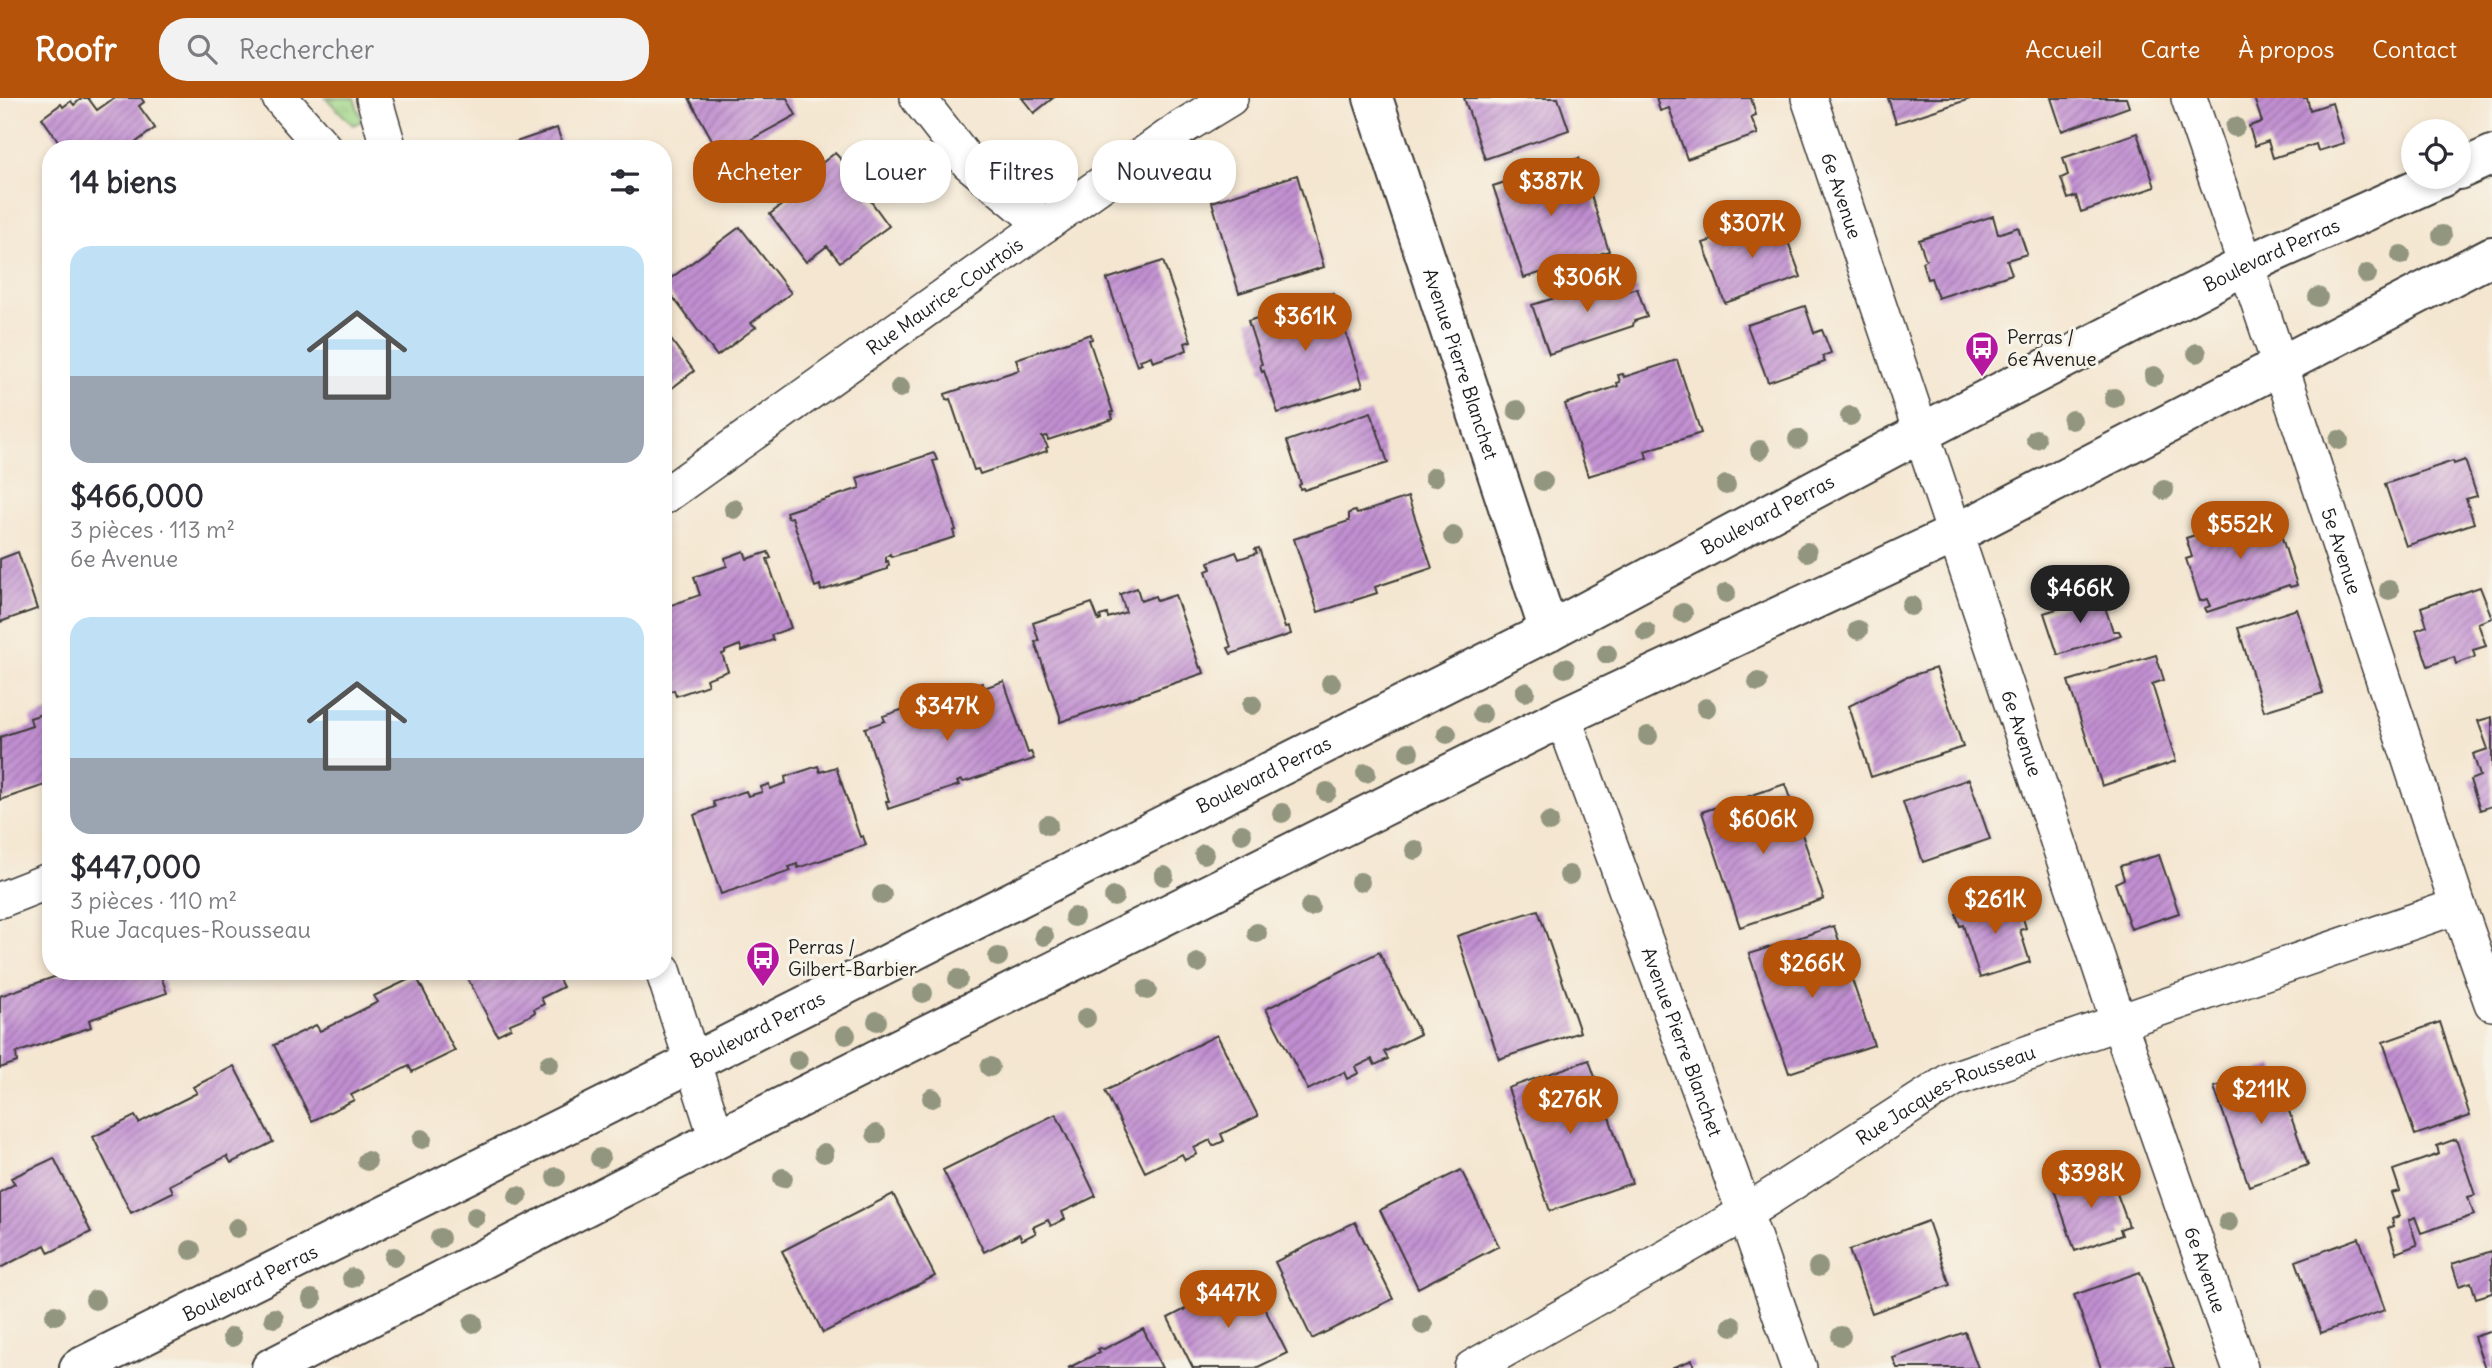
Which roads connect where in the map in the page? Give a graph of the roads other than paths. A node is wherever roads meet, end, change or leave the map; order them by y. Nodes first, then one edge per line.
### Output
1 (280, 98) edge
2 (374, 98) edge
3 (918, 98) edge
4 (1230, 98) edge
5 (1373, 98) edge
6 (1809, 98) edge
7 (2189, 98) edge
8 (317, 140) edge
9 (386, 140) edge
10 (2492, 155) edge
11 (2471, 165) edge
12 (2416, 189) edge
13 (1044, 225) junction
14 (2492, 256) edge
15 (2246, 265) junction
16 (2281, 366) junction
17 (1921, 432) junction
18 (672, 491) edge
19 (1957, 533) junction
20 (1549, 631) junction
21 (1563, 717) junction
22 (42, 884) edge
23 (0, 901) edge
24 (2458, 906) junction
25 (666, 980) edge
26 (2492, 1003) edge
27 (2119, 1023) junction
28 (693, 1062) junction
29 (717, 1139) junction
30 (1745, 1213) junction
31 (79, 1368) edge
32 (271, 1368) edge
33 (1472, 1368) edge
34 (1800, 1368) edge
35 (2240, 1368) edge

1 - 8 street
2 - 9 street
3 - 13 street
4 - 13 street, Rue Maurice-Courtois
5 - 20 main road, Avenue Pierre Blanchet
6 - 17 street, 6e Avenue
7 - 15 street, 5e Avenue
10 - 11 main road
12 - 15 main road, Boulevard Perras
13 - 18 street, Rue Maurice-Courtois
14 - 16 main road
15 - 16 street, 5e Avenue
15 - 17 main road, Boulevard Perras
16 - 19 main road
16 - 24 street, 5e Avenue
17 - 19 street, 6e Avenue
17 - 20 main road, Boulevard Perras
19 - 21 main road
19 - 27 street, 6e Avenue
20 - 28 main road, Boulevard Perras
21 - 29 main road
21 - 30 street, Avenue Pierre Blanchet
22 - 23 street
24 - 26 street, 5e Avenue
24 - 27 street, Rue Jacques-Rousseau
25 - 28 street
27 - 30 street, Rue Jacques-Rousseau
27 - 35 street, 6e Avenue
28 - 29 street
28 - 31 main road, Boulevard Perras
29 - 32 main road
30 - 33 street, Rue Jacques-Rousseau
30 - 34 street, Avenue Pierre Blanchet

